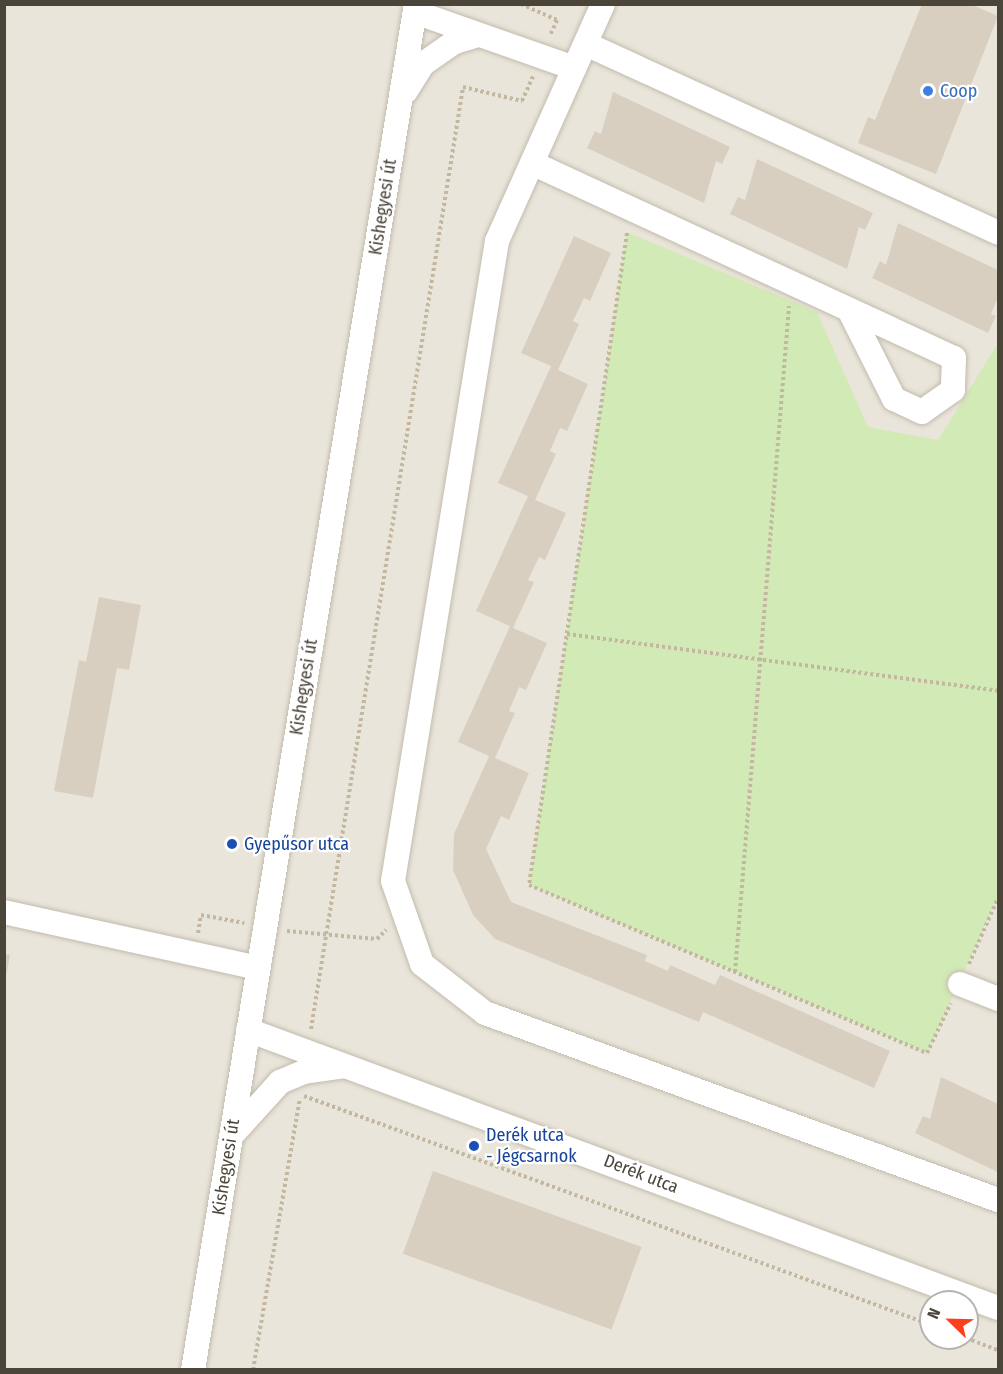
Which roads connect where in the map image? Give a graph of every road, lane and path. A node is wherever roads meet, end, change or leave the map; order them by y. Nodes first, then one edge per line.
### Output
1 (449, 4) edge
2 (521, 4) edge
3 (603, 4) edge
4 (415, 8) edge
5 (478, 35) junction
6 (586, 44) junction
7 (541, 56) junction
8 (574, 68) junction
9 (401, 98) junction
10 (532, 163) junction
11 (628, 208) junction
12 (999, 233) edge
13 (788, 283) junction
14 (850, 312) junction
15 (567, 634) junction
16 (762, 659) junction
17 (999, 691) edge
18 (999, 898) edge
19 (404, 910) junction
20 (4, 912) edge
21 (326, 938) junction
22 (258, 968) junction
23 (735, 972) junction
24 (960, 984) junction
25 (999, 999) edge
26 (311, 1029) dead end
27 (248, 1030) junction
28 (350, 1065) junction
29 (231, 1137) junction
30 (999, 1200) edge
31 (999, 1308) edge
32 (919, 1321) edge
33 (979, 1343) edge
34 (999, 1350) edge
35 (193, 1370) edge
36 (254, 1370) edge

1 - 5 street
2 - 7 path
3 - 6 street
4 - 5 street
4 - 9 street, Kishegyesi út
5 - 7 street
5 - 9 street
6 - 8 street
6 - 12 street
7 - 8 street
7 - 21 path
8 - 10 street
9 - 22 street, Kishegyesi út
10 - 11 street
10 - 19 street
11 - 13 street
11 - 15 path
13 - 14 street
13 - 16 path
14 - 14 street
15 - 16 path
15 - 23 path
16 - 17 path
16 - 23 path
18 - 24 path
19 - 21 path
19 - 30 street
20 - 22 street
21 - 26 path
22 - 27 street, Kishegyesi út
23 - 24 path
24 - 25 street
27 - 28 street, Derék utca
27 - 29 street, Kishegyesi út
28 - 29 street
28 - 31 street, Derék utca
29 - 35 street, Kishegyesi út
32 - 36 path
33 - 34 path

